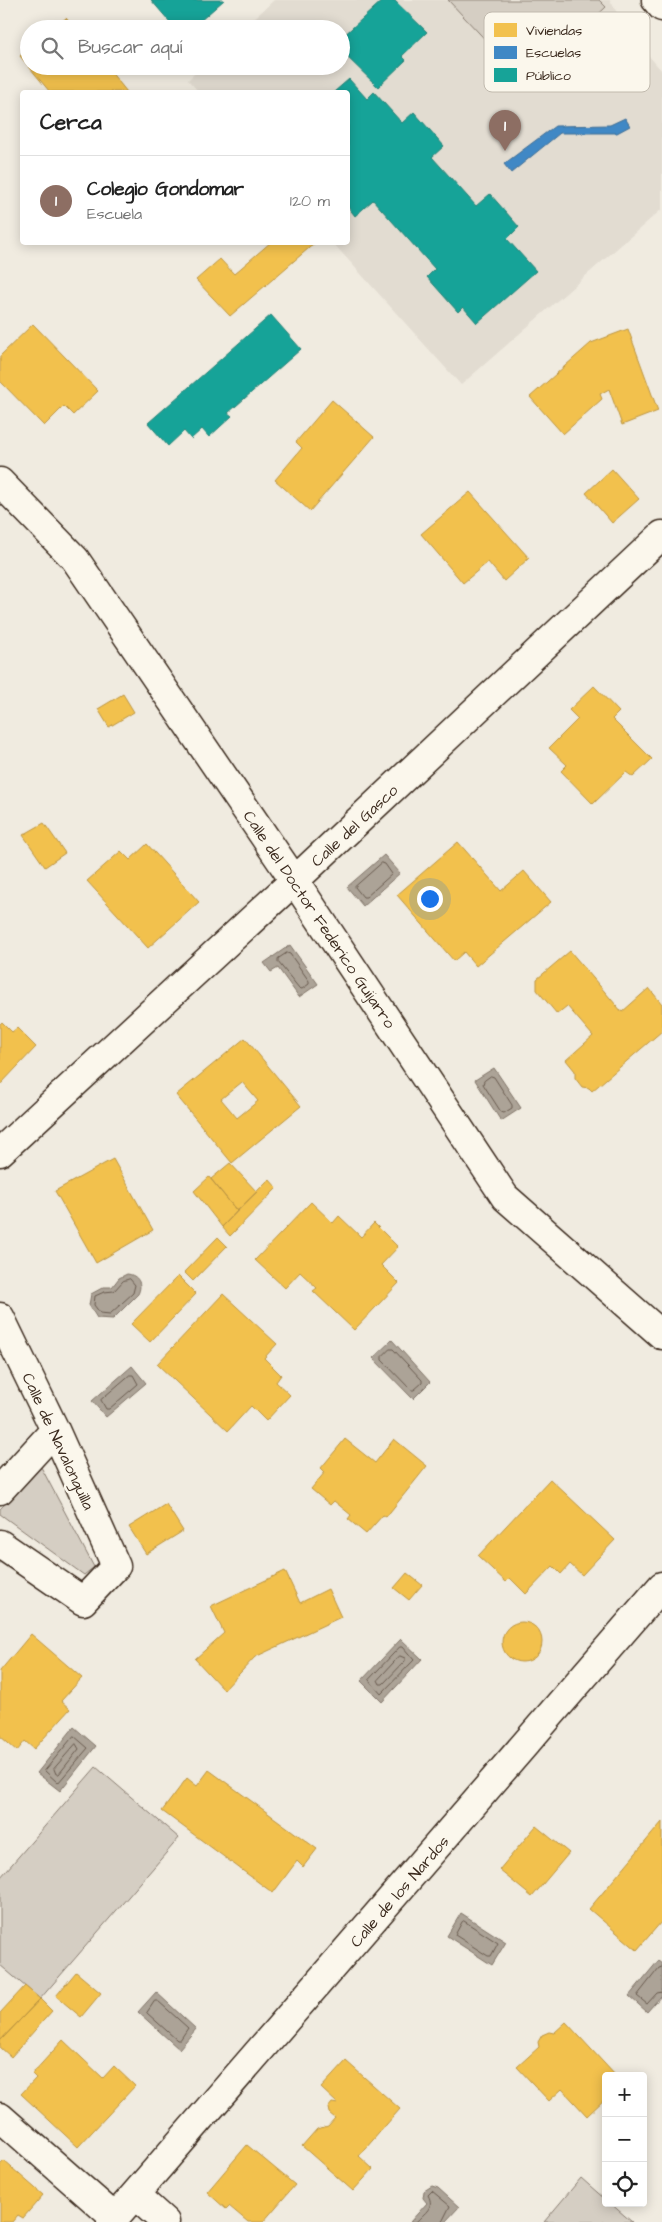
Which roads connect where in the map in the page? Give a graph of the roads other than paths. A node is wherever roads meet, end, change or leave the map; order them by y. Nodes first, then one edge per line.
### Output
1 (656, 0) edge
2 (662, 7) edge
3 (0, 482) edge
4 (662, 535) edge
5 (294, 880) junction
6 (0, 1152) edge
7 (0, 1317) edge
8 (662, 1335) edge
9 (55, 1430) junction
10 (0, 1490) edge
11 (0, 1544) edge
12 (662, 1586) edge
13 (0, 2117) edge
14 (135, 2195) junction
15 (113, 2220) edge
16 (165, 2222) edge

1 - 2 street
3 - 5 street, Calle del Doctor Federico Guijarro
4 - 5 street, Calle del Gasco
5 - 6 street, Calle del Gasco
5 - 8 street, Calle del Doctor Federico Guijarro
7 - 9 street, Calle de Navalonguilla
9 - 10 street
9 - 11 street, Calle de Navalonguilla
12 - 14 street, Calle de los Nardos
13 - 15 street, Calle de los Nardos
14 - 15 street, Calle de los Nardos
14 - 16 street

